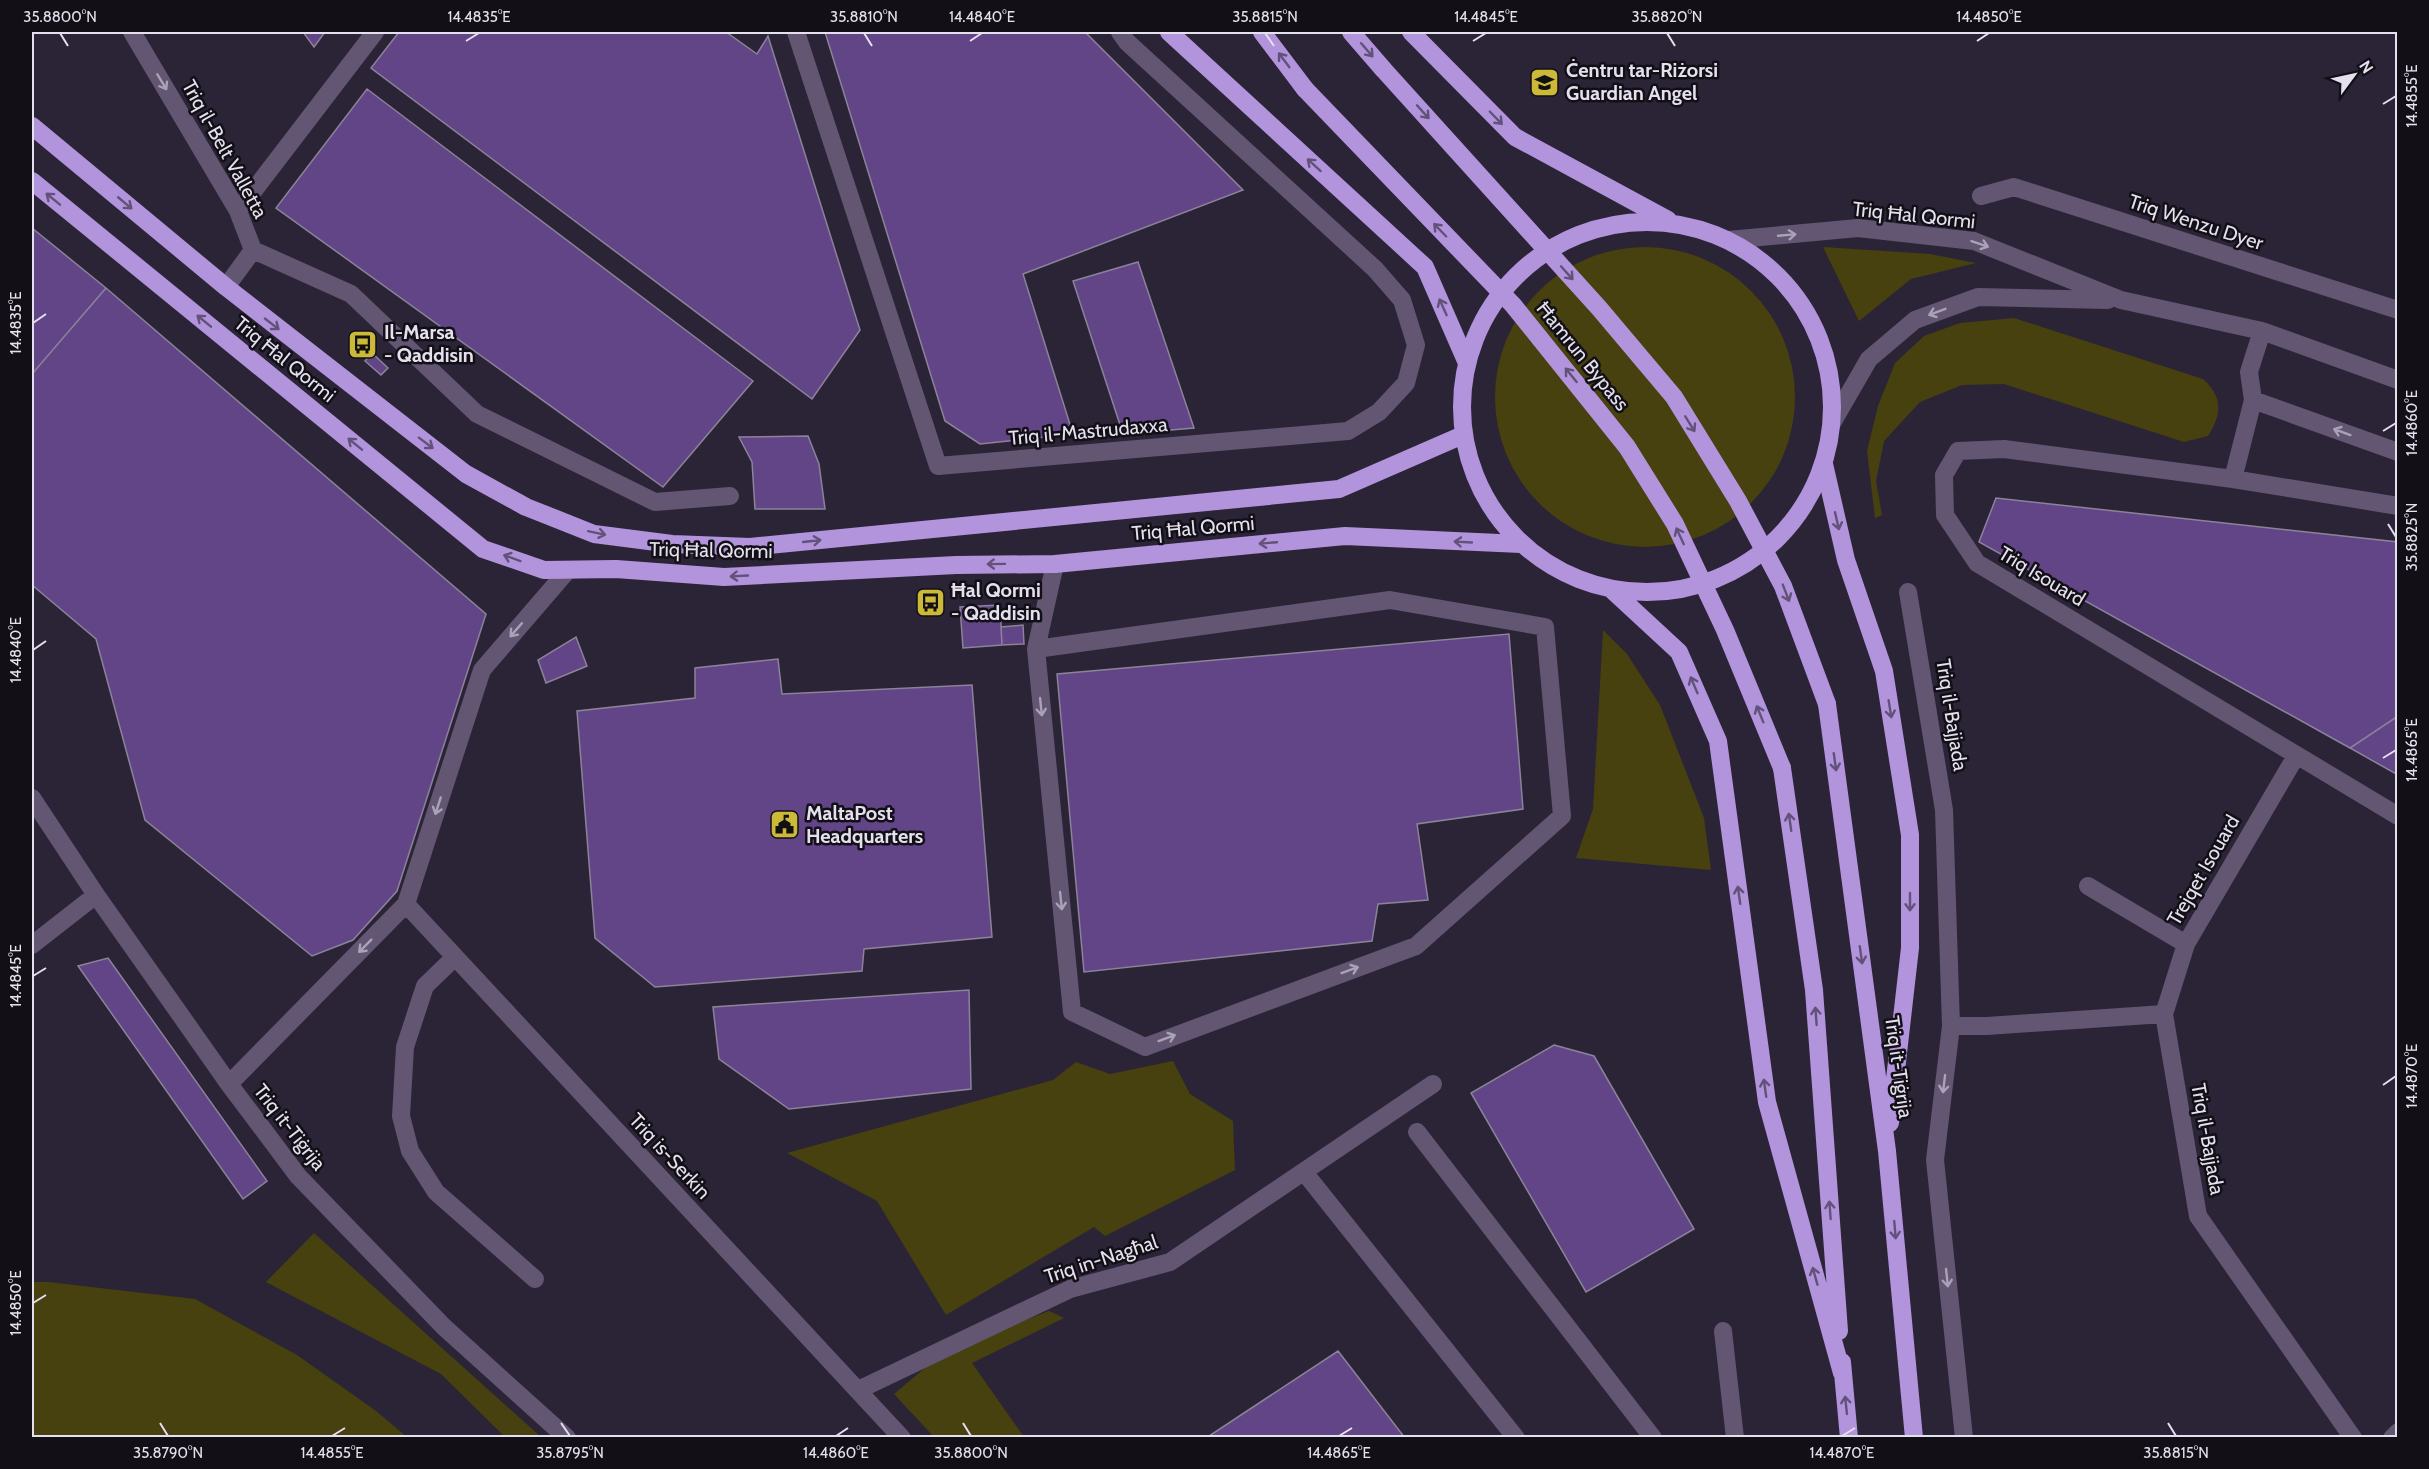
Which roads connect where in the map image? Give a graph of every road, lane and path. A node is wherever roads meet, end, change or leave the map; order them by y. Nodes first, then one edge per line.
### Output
1 (132, 32) edge
2 (375, 32) edge
3 (796, 32) edge
4 (1120, 32) edge
5 (1169, 32) edge
6 (1262, 32) edge
7 (1351, 32) edge
8 (1411, 32) edge
9 (32, 126) edge
10 (32, 181) edge
11 (1981, 196) dead end
12 (238, 211) junction
13 (1674, 223) junction
14 (1728, 240) junction
15 (253, 250) junction
16 (226, 287) junction
17 (2121, 300) junction
18 (2397, 310) edge
19 (2262, 330) junction
20 (1466, 361) junction
21 (2397, 380) edge
22 (2253, 400) junction
23 (1832, 423) junction
24 (1463, 435) junction
25 (2397, 452) edge
26 (1824, 464) junction
27 (2233, 479) junction
28 (730, 496) dead end
29 (2397, 506) edge
30 (1521, 544) junction
31 (1055, 564) junction
32 (568, 570) junction
33 (1613, 591) junction
34 (1908, 592) dead end
35 (1035, 649) junction
36 (1827, 704) joint
37 (2296, 756) junction
38 (32, 798) edge
39 (2397, 816) edge
40 (2088, 886) dead end
41 (96, 895) junction
42 (406, 904) junction
43 (2186, 944) junction
44 (32, 945) edge
45 (455, 957) junction
46 (2164, 1014) junction
47 (1951, 1026) junction
48 (229, 1084) junction
49 (1433, 1084) dead end
50 (1417, 1131) dead end
51 (1887, 1151) junction
52 (1304, 1172) junction
53 (535, 1279) dead end
54 (1723, 1331) dead end
55 (1842, 1373) junction
56 (858, 1390) junction
57 (2397, 1432) edge
58 (567, 1437) edge
59 (903, 1437) edge
60 (1516, 1437) edge
61 (1653, 1437) edge
62 (1735, 1437) edge
63 (1849, 1437) edge
64 (1914, 1437) edge
65 (1964, 1437) edge
66 (2353, 1437) edge
67 (2392, 1437) edge

1 -> 12 street, Triq il-Belt Valletta
2 - 12 street
3 - 4 street, Triq il-Mastrudaxxa
20 -> 5 highway
55 -> 6 highway, Ħamrun Bypass, bridge
7 -> 36 highway, Ħamrun Bypass, bridge
8 -> 13 highway
9 -> 16 highway, Triq Ħal Qormi
32 -> 10 highway, Triq Ħal Qormi
11 - 18 street, Triq Wenzu Dyer
12 - 15 street, Triq il-Belt Valletta
13 - 14 highway
13 - 20 highway
14 -> 17 street, Triq Ħal Qormi
14 - 23 highway
15 - 16 street, Triq il-Belt Valletta
15 - 28 street
16 -> 24 highway, Triq Ħal Qormi
17 - 19 street, Triq Ħal Qormi
17 -> 23 street, Triq Ħal Qormi
19 - 21 street, Triq Ħal Qormi
19 - 22 street
20 - 24 highway
25 -> 22 street
22 - 27 street
23 - 26 highway
24 - 30 highway
26 - 33 highway
26 -> 51 highway
27 - 29 street, Triq Isouard
27 - 37 street, Triq Isouard
30 -> 31 highway, Triq Ħal Qormi
30 - 33 highway
31 -> 32 highway, Triq Ħal Qormi
31 - 35 street
32 -> 42 street
55 -> 33 highway
34 - 47 street, Triq il-Bajjada
35 -> 35 street
36 -> 51 highway, Triq it-Tiġrija
37 - 39 street, Triq Isouard
37 - 43 street, Trejqet Isouard
38 - 41 street, Triq it-Tiġrija
40 - 43 street
41 - 44 street
41 - 48 street, Triq it-Tiġrija
42 - 45 street, Triq is-Serkin
42 -> 48 street
43 - 46 street, Trejqet Isouard
45 - 53 street
45 - 56 street, Triq is-Serkin
46 - 47 street
46 - 66 street, Triq il-Bajjada
47 -> 65 street, Triq il-Bajjada
48 - 58 street, Triq it-Tiġrija
49 - 52 street, Triq in-Nagħal
50 - 61 street
51 -> 64 highway, Triq it-Tiġrija
52 - 56 street, Triq in-Nagħal
52 - 60 street
54 - 62 street
63 -> 55 highway
56 - 59 street, Triq is-Serkin
57 - 67 street

